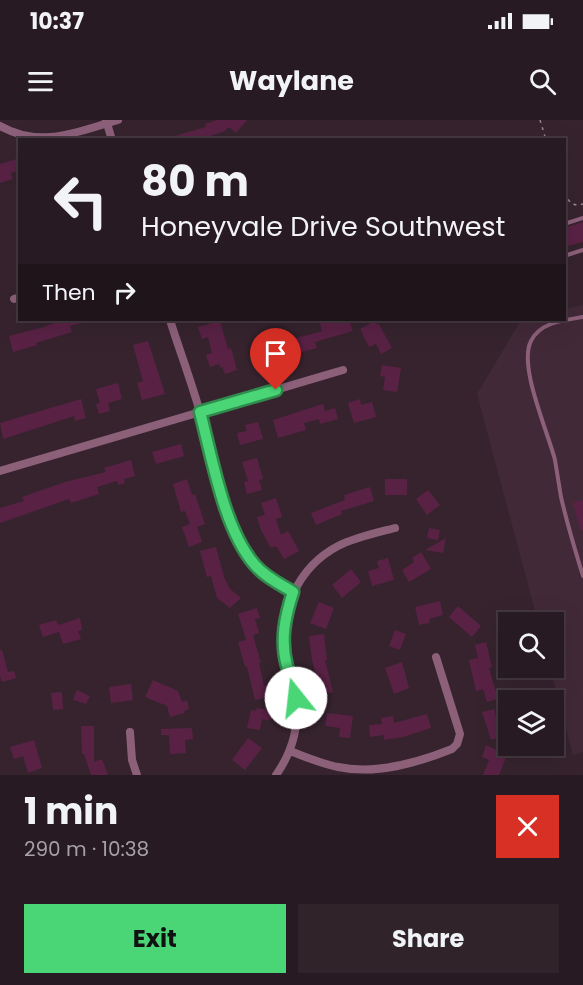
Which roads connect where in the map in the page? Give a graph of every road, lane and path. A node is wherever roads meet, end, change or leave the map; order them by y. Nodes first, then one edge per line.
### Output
1 (118, 120) edge
2 (540, 120) edge
3 (107, 122) edge
4 (0, 126) edge
5 (111, 138) edge
6 (545, 138) edge
7 (566, 196) edge
8 (583, 204) edge
9 (583, 218) edge
10 (566, 223) edge
11 (583, 250) edge
12 (566, 255) edge
13 (583, 317) edge
14 (170, 321) edge
15 (566, 321) edge
16 (566, 321) edge
17 (343, 370) dead end
18 (200, 412) junction
19 (0, 471) edge
20 (395, 528) dead end
21 (583, 576) edge
22 (293, 592) junction
23 (436, 657) dead end
24 (130, 732) dead end
25 (290, 751) junction
26 (137, 775) edge
27 (276, 775) edge

1 - 3 street
2 - 6 path
3 - 4 street
3 - 5 street
7 - 8 path
9 - 10 lane
11 - 12 lane
13 - 15 lane
14 - 18 street
16 - 21 lane
17 - 18 street
18 - 19 street
18 - 22 street
20 - 22 street
22 - 25 street
23 - 25 street
24 - 26 street
25 - 27 street

